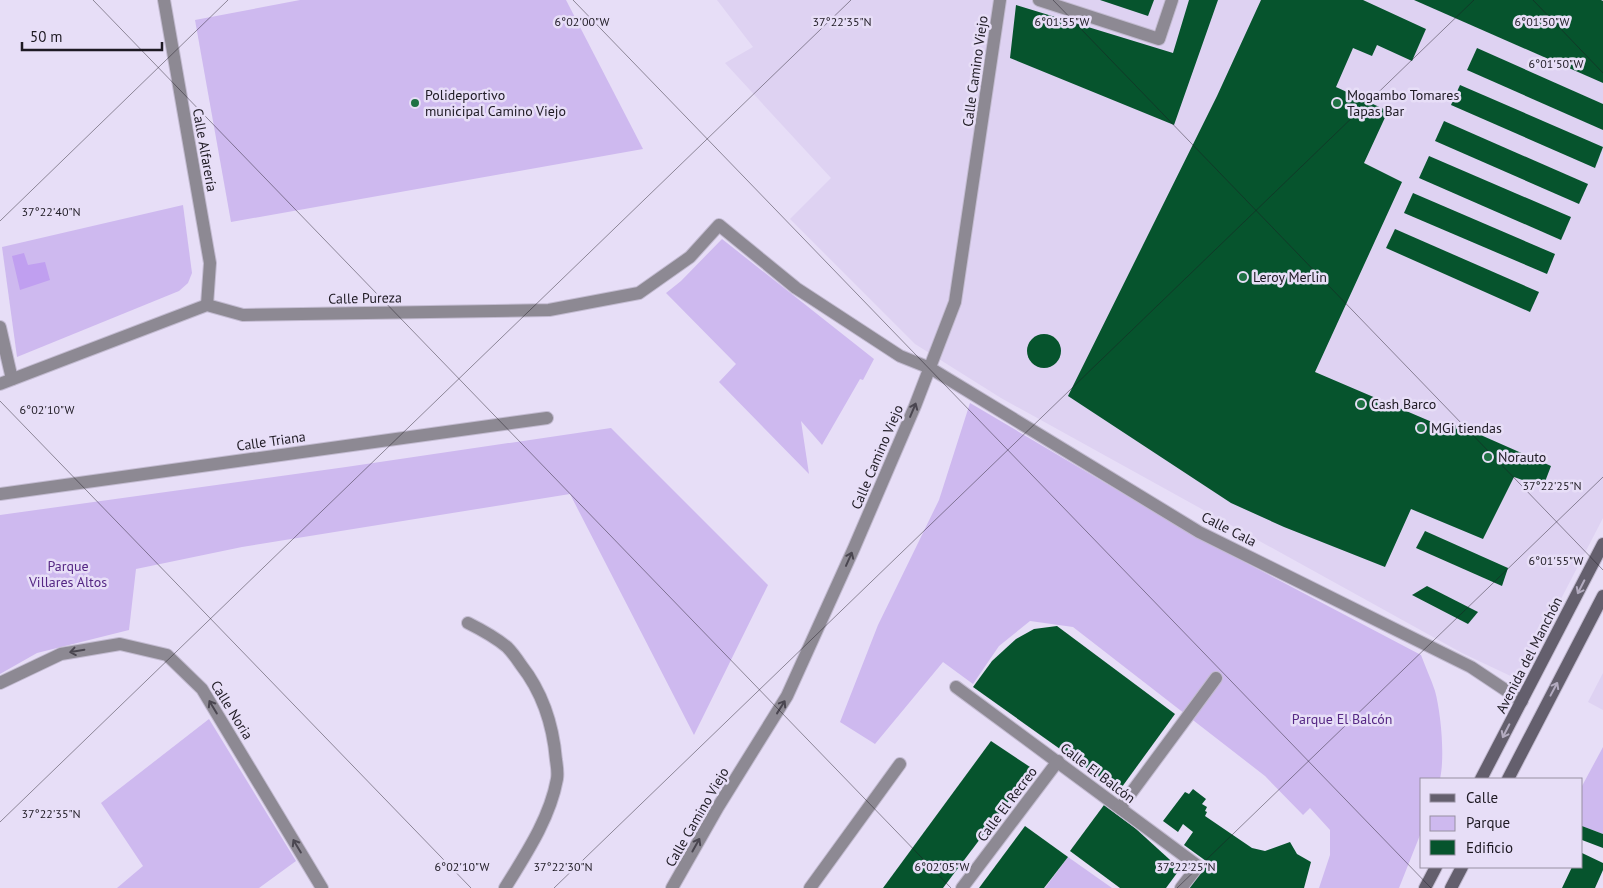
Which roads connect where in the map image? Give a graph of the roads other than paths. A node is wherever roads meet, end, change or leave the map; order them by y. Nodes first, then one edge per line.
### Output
1 (164, 0) edge
2 (1000, 0) edge
3 (1039, 0) edge
4 (1172, 0) edge
5 (719, 225) joint
6 (207, 305) junction
7 (0, 327) edge
8 (930, 368) junction
9 (6, 382) edge
10 (547, 418) dead end
11 (0, 494) edge
12 (1603, 544) edge
13 (1603, 596) edge
14 (468, 623) dead end
15 (1216, 678) dead end
16 (0, 683) edge
17 (956, 687) dead end
18 (1522, 700) junction
19 (1058, 762) junction
20 (900, 764) dead end
21 (1482, 778) edge
22 (1509, 778) edge
23 (1120, 808) junction
24 (1435, 868) edge
25 (1461, 868) edge
26 (322, 888) edge
27 (505, 888) edge
28 (672, 888) edge
29 (810, 888) edge
30 (962, 888) edge
31 (1181, 888) edge
32 (1425, 888) edge
33 (1451, 888) edge

1 - 6 street, Calle Alfarería
2 - 8 street, Calle Camino Viejo
3 - 4 street
5 - 6 street, Calle Pureza
5 - 8 street, Calle Cala
6 - 9 street
7 - 9 street
8 - 18 street, Calle Cala
28 -> 8 street, Calle Camino Viejo
10 - 11 street, Calle Triana
12 -> 18 main road, Avenida del Manchón
22 -> 13 main road
14 - 27 street
15 - 23 street
26 -> 16 street, Calle Noria
17 - 19 street, Calle El Balcón
18 -> 21 main road, Avenida del Manchón
19 - 23 street, Calle El Balcón
19 - 30 street, Calle El Recreo
20 - 29 street
23 - 31 street, Calle El Balcón
24 - 32 main road
25 - 33 main road

